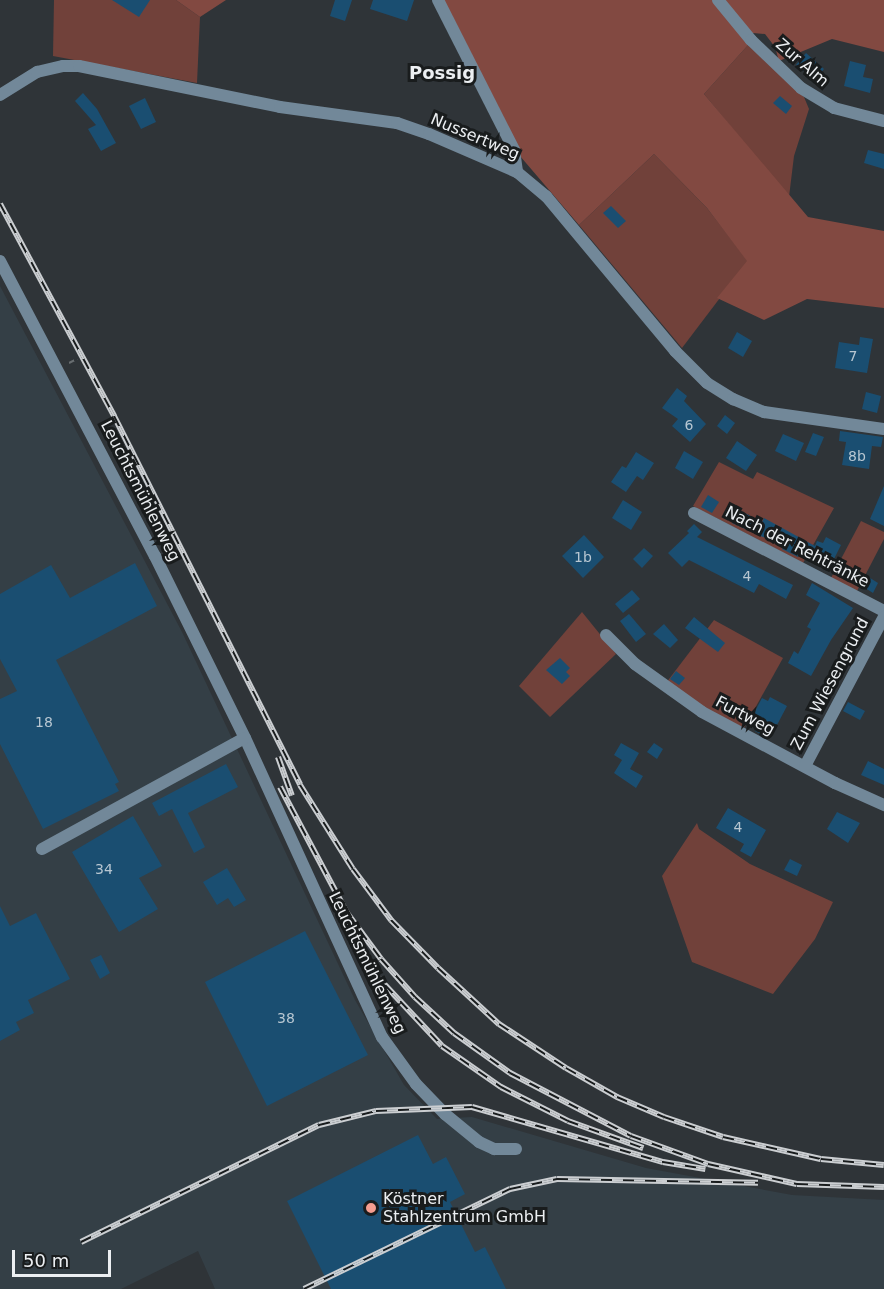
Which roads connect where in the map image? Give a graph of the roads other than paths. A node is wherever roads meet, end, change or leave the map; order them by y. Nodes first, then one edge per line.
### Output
1 (438, 0) edge
2 (718, 0) edge
3 (0, 95) edge
4 (884, 121) edge
5 (517, 172) junction
6 (0, 261) edge
7 (884, 429) edge
8 (694, 513) dead end
9 (884, 611) edge
10 (884, 617) edge
11 (606, 634) dead end
12 (245, 738) junction
13 (805, 766) junction
14 (884, 806) edge
15 (42, 849) dead end
16 (516, 1149) dead end

1 - 5 street
2 - 4 street, Zur Alm
3 - 5 street, Nussertweg
5 - 7 street, Nussertweg
6 - 12 street, Leuchtsmühlenweg
8 - 9 street, Nach der Rehtränke
10 - 13 street, Zum Wiesengrund
11 - 13 street, Furtweg
12 - 15 street
12 - 16 street, Leuchtsmühlenweg
13 - 14 street, Furtweg

